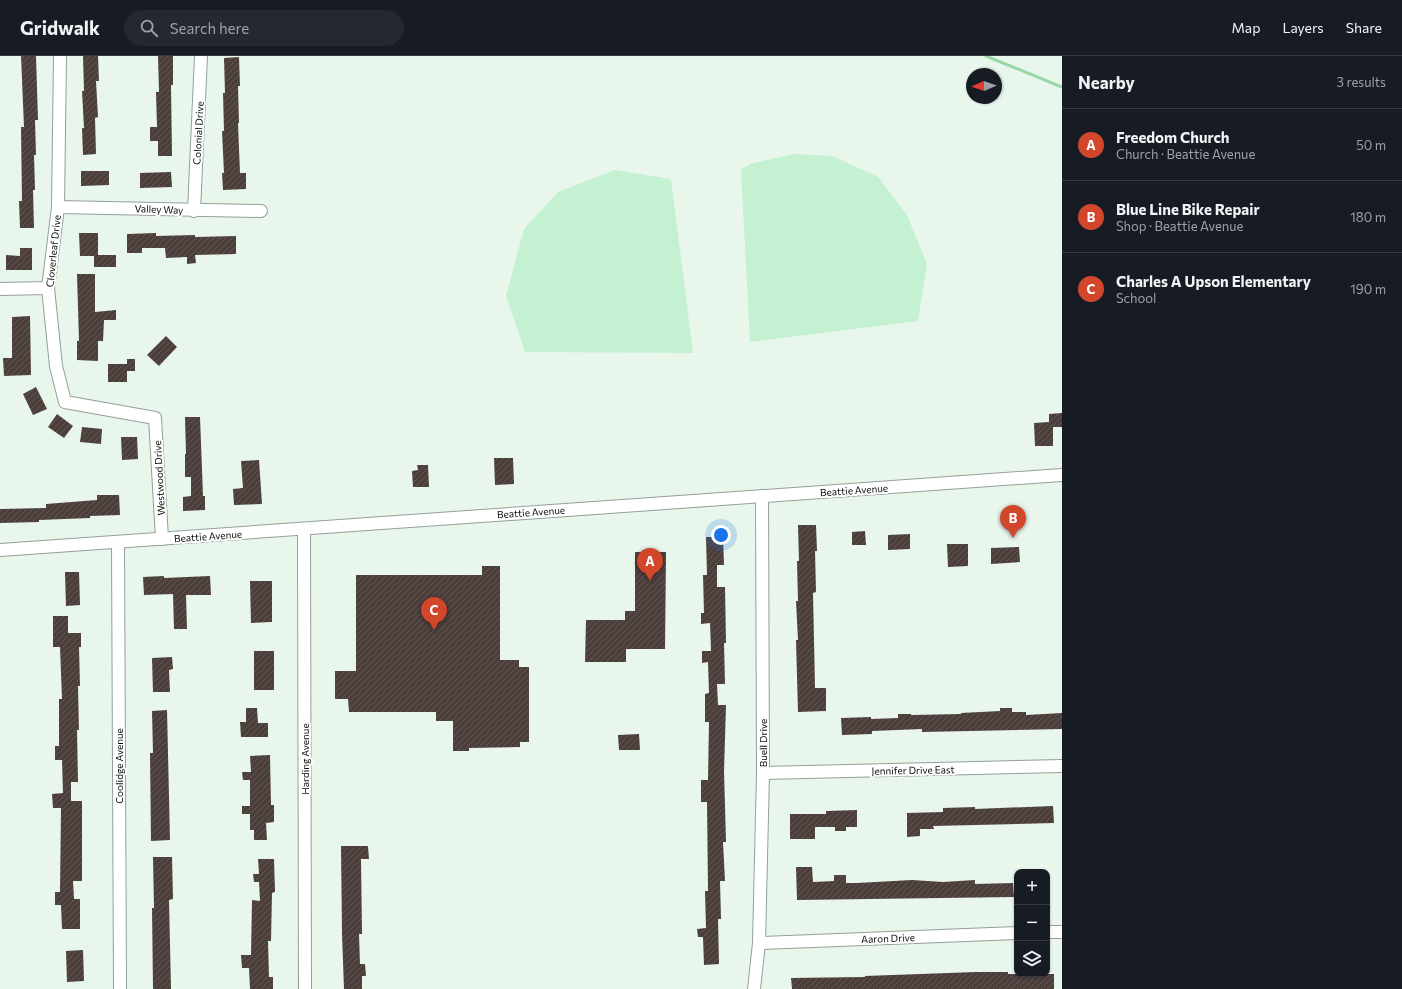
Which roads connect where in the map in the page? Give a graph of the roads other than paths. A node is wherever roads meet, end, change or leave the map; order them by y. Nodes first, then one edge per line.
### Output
1 (60, 56) edge
2 (201, 56) edge
3 (58, 207) junction
4 (194, 210) junction
5 (261, 211) dead end
6 (48, 288) junction
7 (0, 289) edge
8 (155, 418) joint
9 (1062, 475) edge
10 (762, 496) junction
11 (304, 529) junction
12 (162, 539) junction
13 (118, 543) junction
14 (0, 550) edge
15 (1062, 766) edge
16 (763, 773) junction
17 (1050, 932) edge
18 (1062, 932) edge
19 (1014, 933) edge
20 (759, 943) junction
21 (120, 989) edge
22 (305, 989) edge
23 (754, 989) edge

1 - 3 street, Cloverleaf Drive
2 - 4 street, Colonial Drive
3 - 4 street, Valley Way
3 - 6 street, Cloverleaf Drive
4 - 5 street, Valley Way
6 - 7 street
6 - 8 street, Cloverleaf Drive
8 - 12 street, Westwood Drive
9 - 10 street, Beattie Avenue
10 - 11 street, Beattie Avenue
10 - 16 street, Buell Drive
11 - 12 street, Beattie Avenue
11 - 22 street, Harding Avenue
12 - 13 street, Beattie Avenue
13 - 14 street, Beattie Avenue
13 - 21 street, Coolidge Avenue
15 - 16 street, Jennifer Drive East
16 - 20 street, Buell Drive
17 - 18 street
19 - 20 street, Aaron Drive
20 - 23 street, Buell Drive

